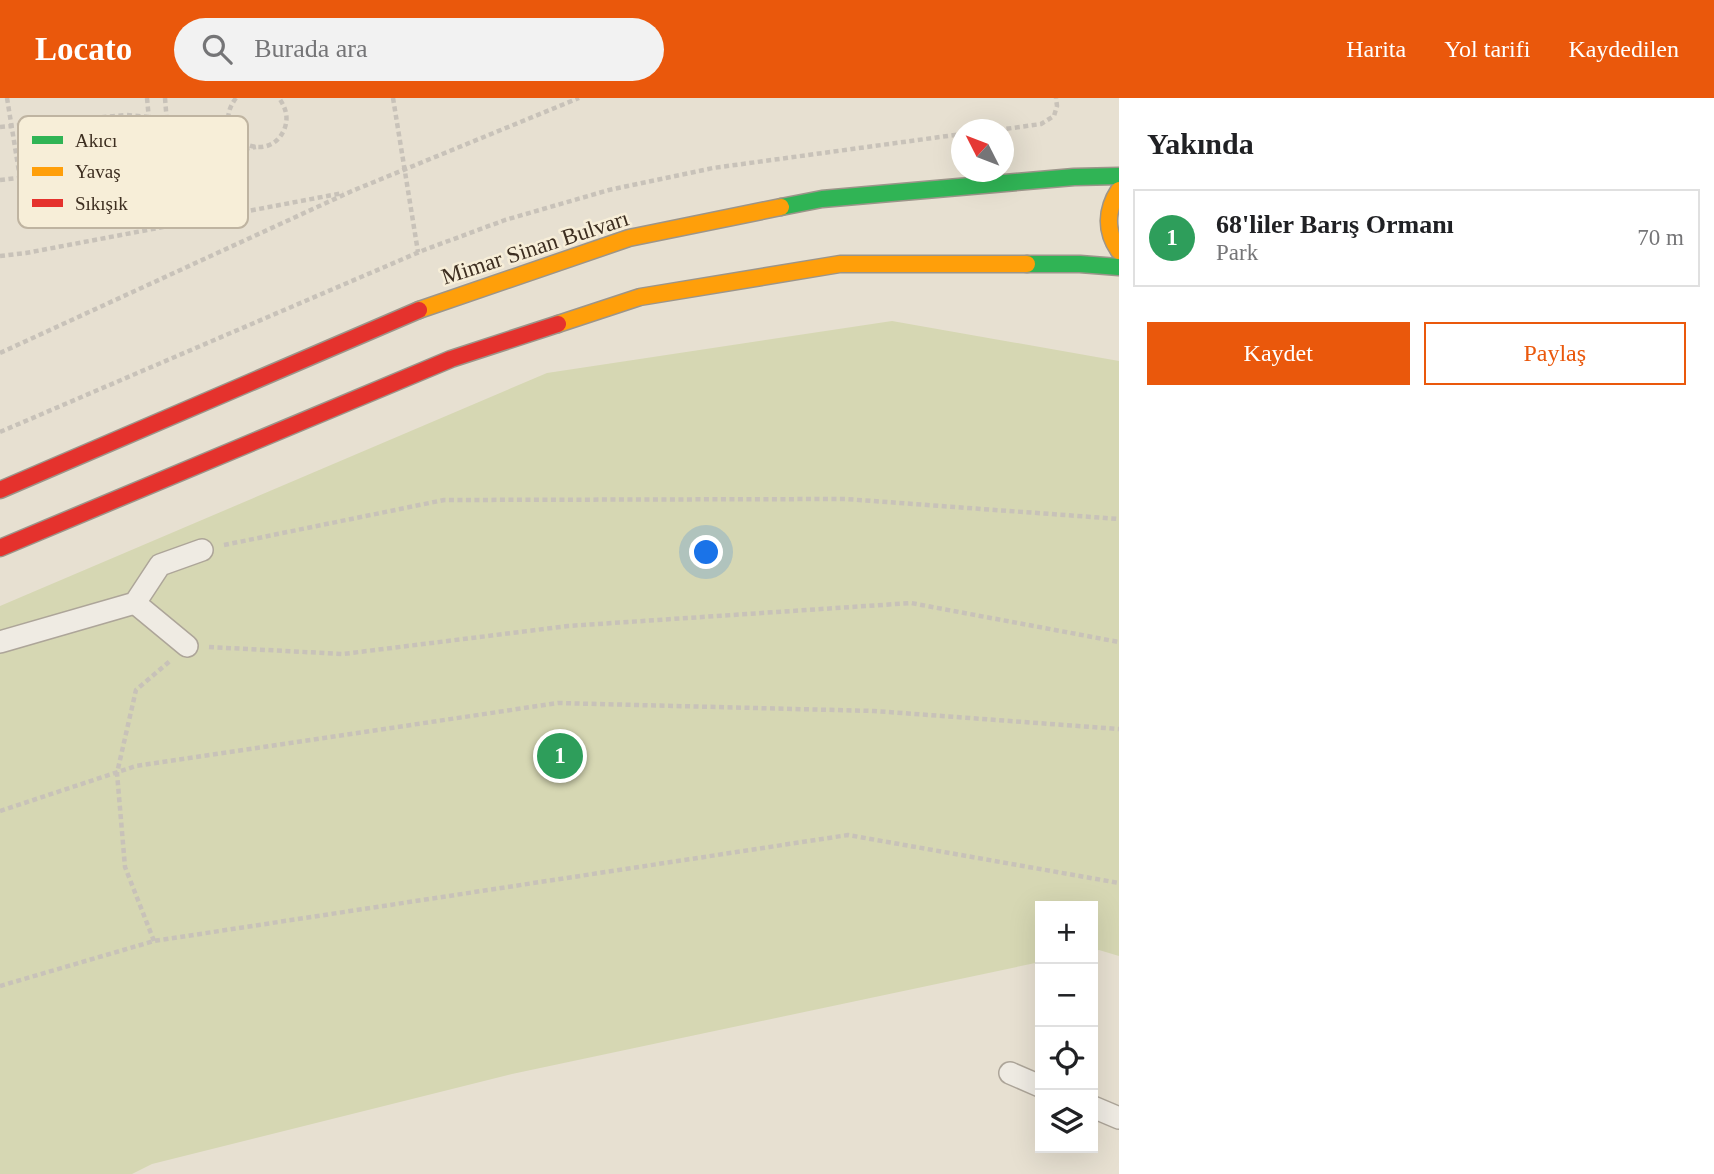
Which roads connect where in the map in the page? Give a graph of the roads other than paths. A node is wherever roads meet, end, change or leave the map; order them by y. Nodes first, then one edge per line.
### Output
1 (1119, 176) edge
2 (1119, 190) edge
3 (1119, 251) edge
4 (1119, 267) edge
5 (0, 490) edge
6 (0, 548) edge
7 (202, 550) road end
8 (135, 603) junction
9 (0, 642) edge
10 (187, 646) road end
11 (1010, 1073) dead end
12 (1035, 1084) edge
13 (1098, 1109) edge
14 (1119, 1118) edge

1 - 5 main road, Mimar Sinan Bulvarı
2 - 3 main road
4 - 6 main road
7 - 8 street
8 - 9 street
8 - 10 street
11 - 12 street
13 - 14 street

